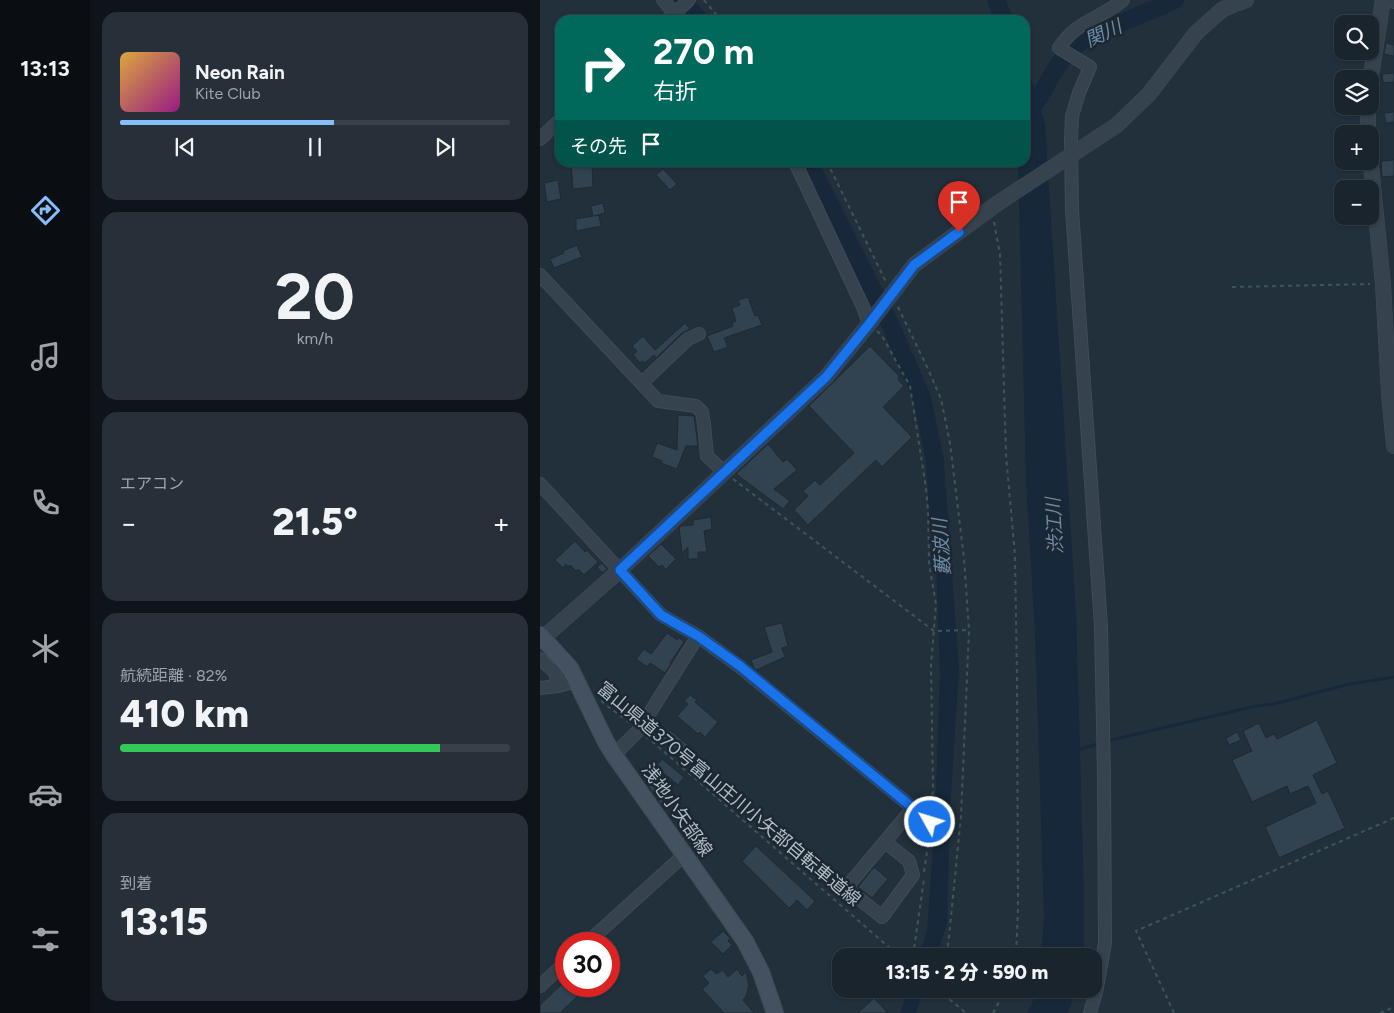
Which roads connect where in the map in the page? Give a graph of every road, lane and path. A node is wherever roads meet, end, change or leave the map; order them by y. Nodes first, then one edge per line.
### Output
1 (663, 0) edge
2 (689, 0) edge
3 (704, 0) edge
4 (1123, 0) edge
5 (1246, 0) edge
6 (1383, 0) edge
7 (1389, 0) edge
8 (1394, 2) edge
9 (672, 15) edge
10 (676, 15) edge
11 (717, 15) edge
12 (1372, 70) edge
13 (555, 125) edge
14 (540, 139) edge
15 (1069, 156) junction
16 (797, 167) edge
17 (829, 167) edge
18 (1372, 170) edge
19 (993, 207) junction
20 (540, 275) edge
21 (1388, 284) edge
22 (1232, 286) dead end
23 (889, 296) junction
24 (872, 321) junction
25 (699, 334) dead end
26 (642, 383) junction
27 (1394, 446) edge
28 (724, 472) junction
29 (540, 484) edge
30 (620, 570) junction
31 (969, 630) junction
32 (934, 631) junction
33 (542, 636) edge
34 (698, 636) junction
35 (540, 660) edge
36 (576, 681) junction
37 (558, 686) junction
38 (540, 688) edge
39 (597, 697) dead end
40 (639, 730) junction
41 (614, 755) junction
42 (913, 808) junction
43 (1394, 818) edge
44 (930, 822) junction
45 (886, 842) junction
46 (684, 855) junction
47 (599, 932) edge
48 (890, 948) edge
49 (914, 948) edge
50 (948, 948) edge
51 (1016, 948) edge
52 (555, 972) edge
53 (540, 986) edge
54 (948, 998) edge
55 (1001, 998) edge
56 (1394, 1007) edge
57 (775, 1013) edge
58 (966, 1013) edge
59 (993, 1013) edge
60 (1090, 1013) edge
61 (1174, 1013) edge
62 (1380, 1013) edge

1 - 9 street
2 - 10 street
3 - 11 path
4 - 15 street
5 - 15 street
6 - 12 street
7 - 8 street
13 - 14 street
15 - 19 street
15 - 60 street
16 - 24 street
17 - 23 path
18 - 21 street
19 - 23 street
19 - 51 path
20 - 26 street
21 - 22 path
21 - 27 street
23 - 24 street
23 - 31 path
24 - 28 street
24 - 32 path
25 - 26 street
26 - 28 street
28 - 30 street
28 - 32 path
29 - 30 street
30 - 33 street
30 - 34 street
31 - 32 path
31 - 50 path
32 - 44 path
33 - 36 main road, 浅地小矢部線
34 - 40 street
34 - 42 street
35 - 37 street
36 - 37 street
36 - 41 main road, 浅地小矢部線
37 - 38 street
39 - 40 path, 富山県道370号富山庄川小矢部自転車道線
40 - 41 street
40 - 48 path, 富山県道370号富山庄川小矢部自転車道線
41 - 46 main road, 浅地小矢部線
42 - 44 street
42 - 45 street
43 - 61 path
44 - 49 path
45 - 45 street
46 - 47 street
46 - 57 main road, 浅地小矢部線
52 - 53 street
54 - 58 path
55 - 59 path
56 - 62 path

